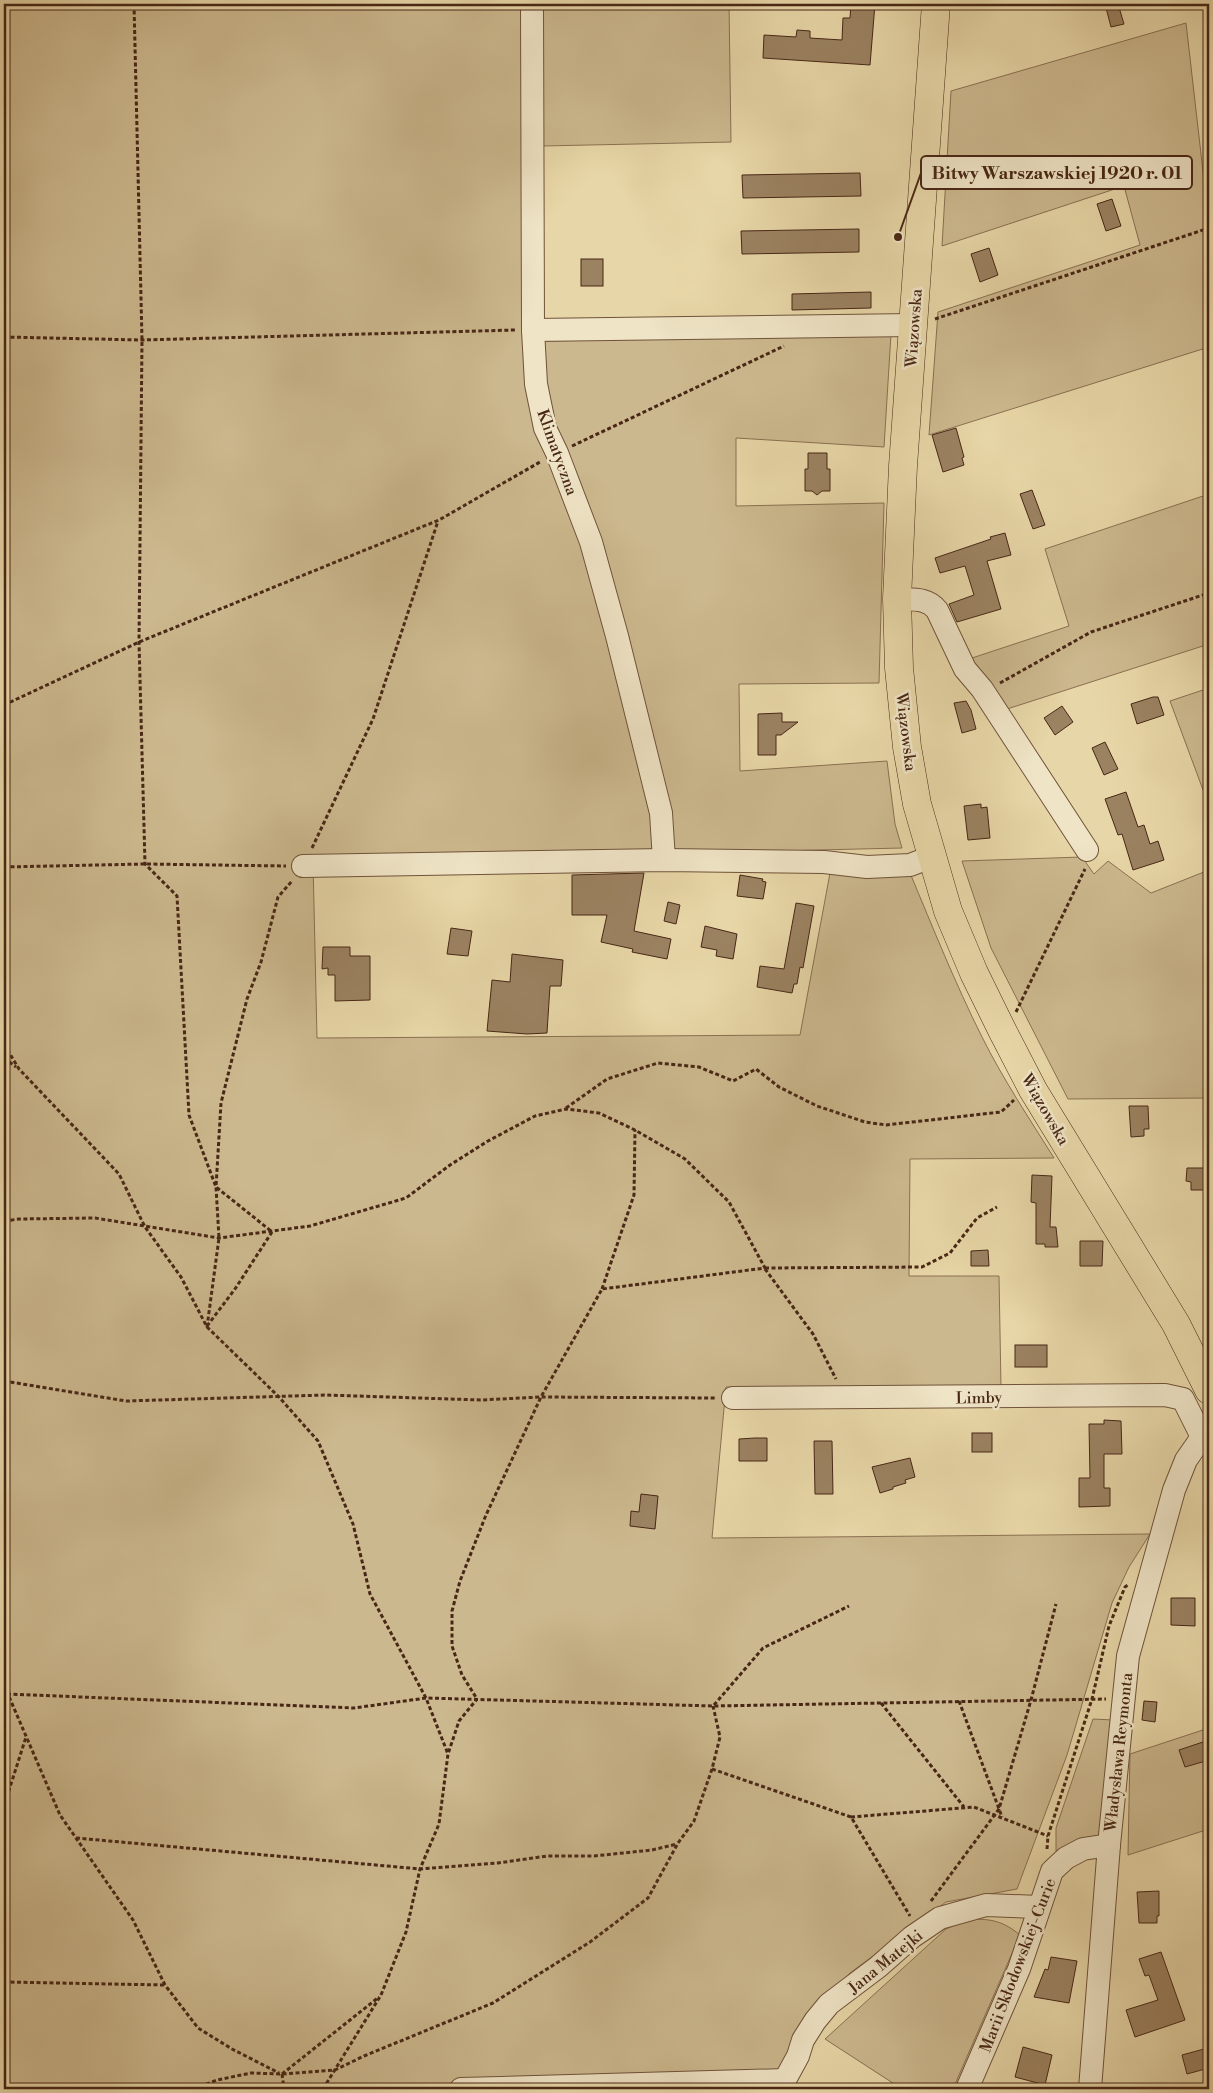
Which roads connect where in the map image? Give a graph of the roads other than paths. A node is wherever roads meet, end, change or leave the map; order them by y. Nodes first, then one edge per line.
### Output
1 (532, 4) edge
2 (936, 4) edge
3 (913, 326) junction
4 (533, 330) junction
5 (897, 599) junction
6 (1087, 850) road end
7 (931, 856) junction
8 (664, 860) junction
9 (303, 866) road end
10 (1209, 1390) edge
11 (733, 1398) road end
12 (1205, 1434) edge
13 (1109, 1845) junction
14 (1039, 1907) junction
15 (782, 2085) edge
16 (461, 2089) edge
17 (968, 2089) edge
18 (1090, 2089) edge

1 - 4 street, Klimatyczna
2 - 3 main road, Wiązowska
3 - 4 street
3 - 5 main road, Wiązowska
4 - 8 street, Klimatyczna
5 - 6 street
5 - 7 main road, Wiązowska
7 - 8 street
7 - 10 main road, Wiązowska
8 - 9 street
11 - 12 street, Limby
12 - 13 street, Władysława Reymonta
13 - 14 street, Marii Skłodowskiej-Curie
13 - 18 street, Władysława Reymonta
14 - 15 street, Jana Matejki
14 - 17 street, Marii Skłodowskiej-Curie
15 - 16 street

